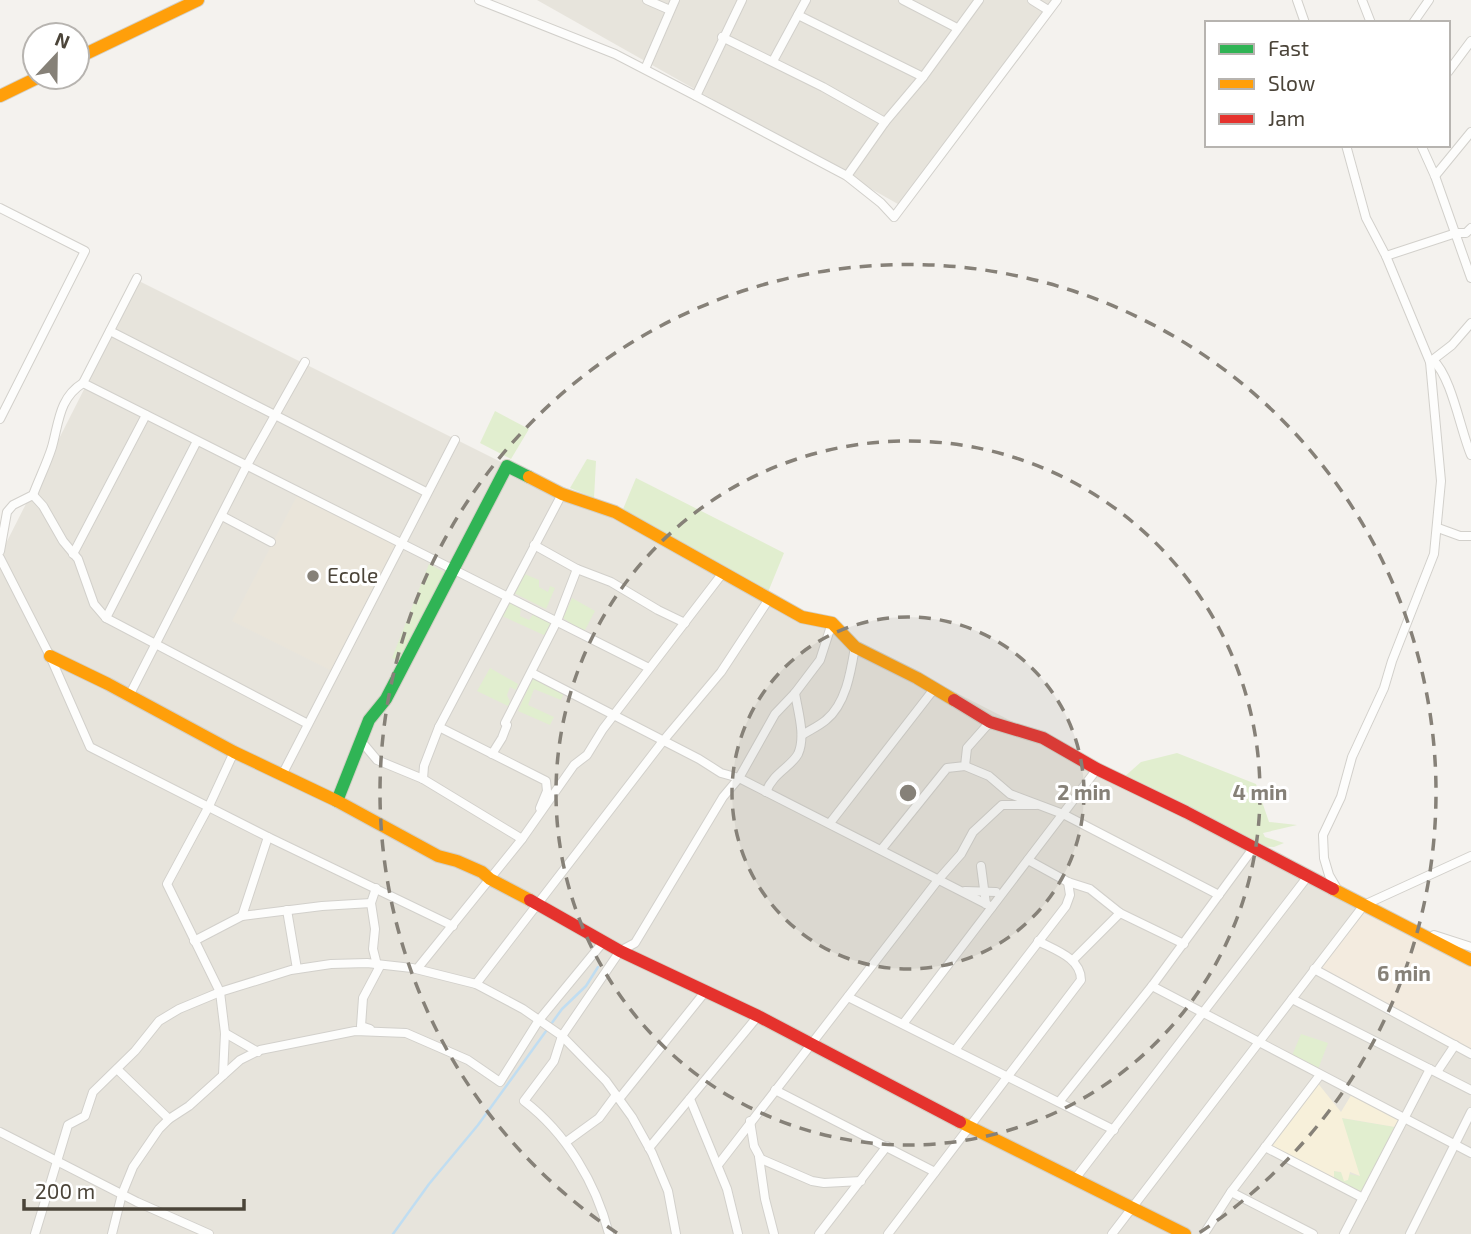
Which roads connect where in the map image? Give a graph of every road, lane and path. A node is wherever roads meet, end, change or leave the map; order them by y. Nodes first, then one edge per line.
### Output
1 (198, 0) edge
2 (478, 0) edge
3 (647, 0) edge
4 (675, 0) edge
5 (742, 0) edge
6 (806, 0) edge
7 (903, 0) edge
8 (979, 0) edge
9 (1032, 0) edge
10 (1057, 0) edge
11 (1297, 0) edge
12 (1362, 0) edge
13 (1429, 0) edge
14 (670, 10) junction
15 (1048, 10) junction
16 (798, 15) junction
17 (1305, 21) edge
18 (1370, 21) edge
19 (1414, 21) edge
20 (957, 28) junction
21 (722, 37) junction
22 (1469, 46) edge
23 (91, 51) edge
24 (773, 61) junction
25 (645, 69) junction
26 (1450, 70) edge
27 (923, 77) junction
28 (21, 86) edge
29 (0, 96) edge
30 (696, 96) junction
31 (885, 122) junction
32 (1471, 132) edge
33 (1347, 147) edge
34 (1422, 147) edge
35 (847, 176) junction
36 (1436, 176) junction
37 (0, 208) edge
38 (1471, 228) edge
39 (1455, 233) junction
40 (1386, 256) junction
41 (137, 278) dead end
42 (1471, 278) edge
43 (1471, 323) edge
44 (110, 331) junction
45 (1432, 361) junction
46 (305, 362) dead end
47 (83, 383) junction
48 (146, 415) junction
49 (275, 415) junction
50 (0, 419) edge
51 (455, 440) dead end
52 (197, 441) junction
53 (1471, 455) edge
54 (247, 466) junction
55 (426, 492) junction
56 (562, 494) junction
57 (33, 495) junction
58 (222, 516) junction
59 (1438, 528) junction
60 (1471, 536) edge
61 (271, 542) dead end
62 (401, 542) junction
63 (534, 545) junction
64 (0, 551) edge
65 (73, 554) junction
66 (0, 558) edge
67 (577, 569) junction
68 (454, 570) junction
69 (722, 574) junction
70 (506, 596) junction
71 (769, 599) junction
72 (106, 618) junction
73 (557, 621) junction
74 (685, 623) junction
75 (832, 623) junction
76 (156, 645) junction
77 (855, 647) junction
78 (50, 656) junction
79 (649, 668) junction
80 (532, 673) junction
81 (934, 689) junction
82 (795, 693) junction
83 (129, 696) junction
84 (614, 715) junction
85 (990, 722) junction
86 (308, 724) junction
87 (439, 727) junction
88 (802, 735) junction
89 (362, 741) junction
90 (663, 741) junction
91 (234, 752) junction
92 (492, 754) junction
93 (965, 766) junction
94 (1097, 769) junction
95 (282, 775) junction
96 (738, 778) junction
97 (423, 779) junction
98 (766, 792) junction
99 (338, 801) junction
100 (1036, 805) junction
101 (209, 806) junction
102 (1063, 814) junction
103 (535, 820) junction
104 (830, 823) junction
105 (268, 837) junction
106 (522, 839) junction
107 (1254, 847) junction
108 (881, 850) junction
109 (1471, 856) edge
110 (1028, 860) junction
111 (981, 866) dead end
112 (1308, 876) junction
113 (490, 879) junction
114 (938, 880) junction
115 (1068, 882) junction
116 (376, 888) junction
117 (962, 891) junction
118 (984, 892) junction
119 (996, 892) dead end
120 (1341, 893) junction
121 (1219, 895) junction
122 (371, 903) junction
123 (537, 905) junction
124 (989, 905) junction
125 (1364, 905) junction
126 (287, 910) junction
127 (1120, 913) junction
128 (242, 916) junction
129 (453, 926) junction
130 (1405, 926) junction
131 (194, 941) junction
132 (604, 941) junction
133 (1038, 941) junction
134 (1184, 944) junction
135 (1471, 947) edge
136 (620, 951) junction
137 (1073, 960) junction
138 (1471, 960) edge
139 (378, 965) junction
140 (297, 969) junction
141 (417, 969) junction
142 (1314, 969) junction
143 (476, 984) junction
144 (1152, 986) junction
145 (220, 992) junction
146 (705, 992) junction
147 (848, 997) junction
148 (1292, 999) junction
149 (1201, 1013) junction
150 (758, 1016) junction
151 (539, 1020) junction
152 (903, 1024) junction
153 (372, 1030) junction
154 (226, 1033) junction
155 (562, 1035) junction
156 (1258, 1043) junction
157 (811, 1044) junction
158 (1455, 1045) junction
159 (955, 1050) junction
160 (258, 1052) junction
161 (1471, 1054) edge
162 (117, 1069) junction
163 (1434, 1071) junction
164 (223, 1075) junction
165 (1320, 1075) junction
166 (1008, 1077) junction
167 (775, 1090) junction
168 (1471, 1090) edge
169 (617, 1097) junction
170 (690, 1099) junction
171 (1059, 1102) junction
172 (1471, 1112) edge
173 (169, 1119) junction
174 (1406, 1119) junction
175 (750, 1121) junction
176 (970, 1127) junction
177 (1114, 1130) junction
178 (1, 1136) edge
179 (566, 1142) junction
180 (1454, 1145) junction
181 (887, 1146) junction
182 (1265, 1147) junction
183 (649, 1148) junction
184 (1471, 1153) edge
185 (759, 1157) junction
186 (57, 1160) junction
187 (718, 1164) junction
188 (935, 1172) junction
189 (1075, 1179) junction
190 (861, 1181) junction
191 (1231, 1192) junction
192 (122, 1194) junction
193 (1363, 1198) junction
194 (1132, 1208) junction
195 (34, 1234) edge
196 (112, 1234) edge
197 (209, 1234) edge
198 (609, 1234) edge
199 (676, 1234) edge
200 (738, 1234) edge
201 (774, 1234) edge
202 (819, 1234) edge
203 (888, 1234) edge
204 (1112, 1234) edge
205 (1185, 1234) edge
206 (1204, 1234) edge
207 (1313, 1234) edge
208 (1344, 1234) edge
209 (1409, 1234) edge

1 - 23 street
2 - 25 street
3 - 14 street
4 - 14 street
5 - 21 street
6 - 16 street
7 - 20 street
8 - 20 street
9 - 15 street
10 - 15 street
11 - 17 street
12 - 18 street
13 - 19 street
14 - 25 street
15 - 35 street
16 - 24 street
16 - 27 street
20 - 27 street
21 - 24 street
21 - 30 street
22 - 26 street
24 - 31 street
25 - 30 street
27 - 31 street
28 - 29 street
30 - 35 street
31 - 35 street
32 - 36 street
33 - 40 street
34 - 36 street
36 - 39 street
37 - 50 street
38 - 39 street
39 - 40 street
39 - 42 street
40 - 45 street
41 - 44 street
43 - 45 street
44 - 47 street
44 - 49 street
45 - 53 street
45 - 59 street
46 - 49 street
47 - 48 street
47 - 57 street
48 - 52 street
48 - 65 street
49 - 54 street
49 - 55 street
51 - 55 street
52 - 54 street
52 - 72 street
54 - 58 street
54 - 62 street
55 - 62 street
56 - 63 street
56 - 68 street
56 - 69 street
57 - 64 street
57 - 65 street
58 - 61 street
58 - 76 street
59 - 60 street
59 - 120 street
62 - 68 street
62 - 86 street
63 - 67 street
63 - 70 street
65 - 72 street
66 - 78 street
67 - 73 street
67 - 74 street
68 - 70 street
68 - 89 street
69 - 71 street
69 - 74 street
70 - 73 street
70 - 87 street
71 - 75 street
71 - 90 street
72 - 76 street
73 - 79 street
73 - 80 street
74 - 79 street
75 - 77 street
75 - 82 street
76 - 83 street
76 - 86 street
77 - 81 street
77 - 88 street
78 - 83 street
78 - 101 street
79 - 84 street
80 - 84 street
80 - 92 street
81 - 85 street
81 - 104 street
82 - 88 street
82 - 96 street
83 - 91 street
84 - 90 street
84 - 103 street
85 - 93 street
85 - 94 street
86 - 95 street
87 - 92 street
87 - 97 street
88 - 98 street
89 - 97 street
89 - 99 street
90 - 96 street
90 - 123 street
91 - 95 street
91 - 101 street
92 - 103 street
93 - 100 street
93 - 108 street
94 - 102 street
94 - 107 street
95 - 99 street
96 - 98 street
96 - 136 street
97 - 106 street
98 - 104 street
99 - 113 street
100 - 102 street
100 - 114 street
101 - 105 street
101 - 131 street
102 - 110 street
102 - 121 street
103 - 106 street
104 - 108 street
105 - 116 street
105 - 128 street
106 - 113 street
107 - 112 street
107 - 121 street
108 - 114 street
109 - 125 street
110 - 115 street
110 - 124 street
111 - 118 street
112 - 120 street
112 - 149 street
113 - 123 street
113 - 129 street
114 - 117 street
114 - 147 street
115 - 127 street
115 - 133 street
116 - 122 street
116 - 129 street
117 - 118 street
117 - 124 street
118 - 119 street
118 - 124 street
120 - 125 street
121 - 134 street
122 - 126 street
122 - 139 street
123 - 132 street
123 - 143 street
124 - 152 street
125 - 130 street
125 - 142 street
126 - 128 street
126 - 140 street
127 - 134 street
127 - 137 street
128 - 131 street
129 - 141 street
130 - 135 street
130 - 138 street
131 - 145 street
132 - 136 street
132 - 151 street
133 - 137 street
133 - 159 street
134 - 144 street
136 - 146 street
136 - 155 street
137 - 166 street
139 - 140 street
139 - 141 street
139 - 153 street
140 - 145 street
141 - 143 street
142 - 148 street
142 - 158 street
143 - 151 street
144 - 149 street
144 - 171 street
145 - 154 street
145 - 162 street
146 - 150 street
146 - 169 street
147 - 152 street
147 - 157 street
148 - 156 street
148 - 163 street
149 - 156 street
149 - 177 street
150 - 157 street
150 - 170 street
151 - 153 street
151 - 155 street
152 - 159 street
153 - 160 street
154 - 160 street
154 - 164 street
155 - 169 street
155 - 179 street
156 - 165 street
156 - 194 street
157 - 167 street
157 - 176 street
158 - 161 street
158 - 163 street
159 - 166 street
160 - 164 street
162 - 173 street
162 - 186 street
163 - 168 street
163 - 174 street
164 - 173 street
165 - 174 street
165 - 182 street
166 - 171 street
166 - 176 street
167 - 175 street
167 - 181 street
169 - 179 street
169 - 183 street
170 - 183 street
170 - 187 street
171 - 177 street
172 - 180 street
173 - 192 street
174 - 180 street
174 - 193 street
175 - 185 street
175 - 187 street
176 - 188 street
176 - 189 street
177 - 189 street
178 - 186 street
179 - 198 street
180 - 184 street
180 - 209 street
181 - 188 street
181 - 190 street
182 - 191 street
182 - 193 street
183 - 199 street
185 - 190 street
185 - 201 street
186 - 192 street
186 - 195 street
187 - 200 street
188 - 203 street
189 - 194 street
190 - 202 street
191 - 206 street
191 - 207 street
192 - 196 street
192 - 197 street
193 - 208 street
194 - 204 street
194 - 205 street

